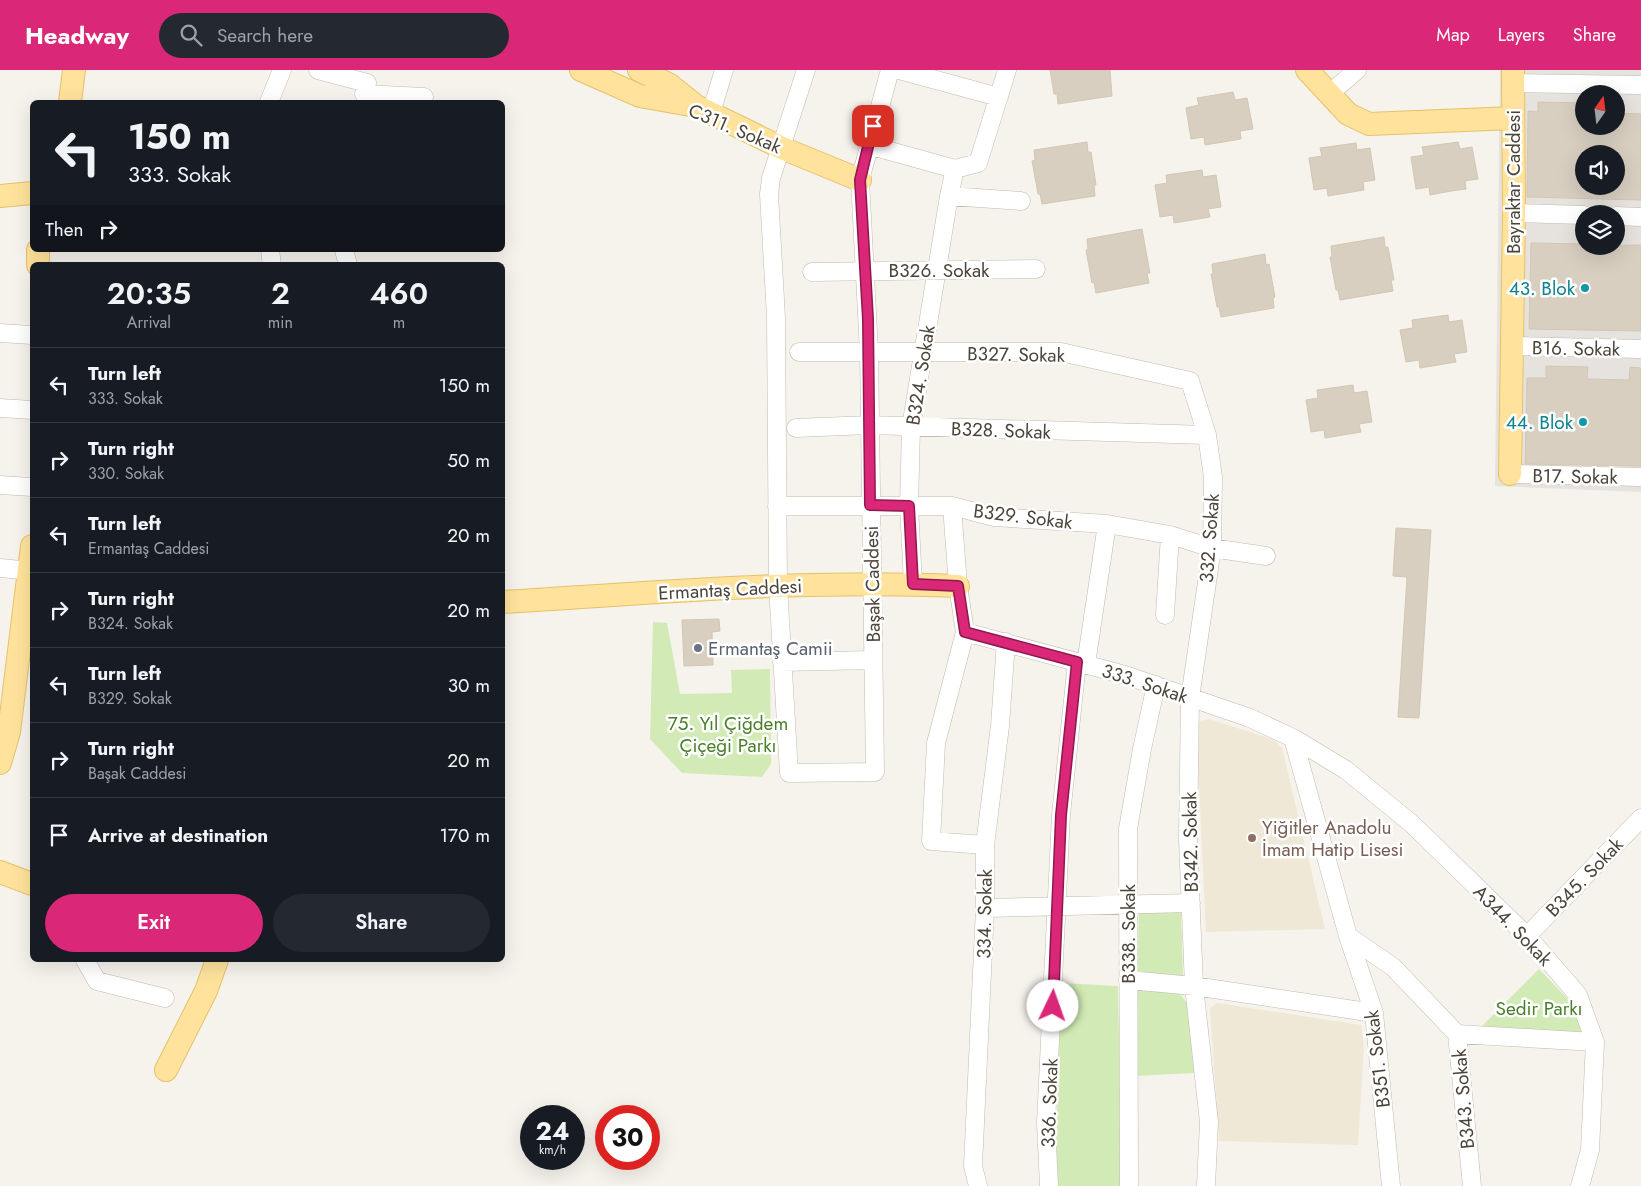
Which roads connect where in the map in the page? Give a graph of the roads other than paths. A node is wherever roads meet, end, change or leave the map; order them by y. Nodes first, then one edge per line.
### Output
1 (74, 70) edge
2 (282, 70) edge
3 (318, 70) edge
4 (582, 70) edge
5 (724, 70) edge
6 (806, 70) edge
7 (890, 70) edge
8 (899, 70) edge
9 (1007, 70) edge
10 (1307, 70) edge
11 (1356, 70) edge
12 (645, 71) edge
13 (1513, 76) edge
14 (1641, 85) edge
15 (366, 87) edge
16 (1329, 94) junction
17 (424, 97) dead end
18 (999, 97) junction
19 (70, 100) edge
20 (270, 100) edge
21 (704, 110) junction
22 (1513, 118) junction
23 (868, 145) junction
24 (782, 148) junction
25 (955, 169) junction
26 (860, 180) junction
27 (30, 193) edge
28 (0, 196) edge
29 (949, 196) junction
30 (1021, 201) dead end
31 (1514, 213) junction
32 (1575, 215) edge
33 (1625, 216) edge
34 (1641, 217) edge
35 (1036, 269) dead end
36 (866, 270) junction
37 (938, 270) junction
38 (812, 272) dead end
39 (0, 333) edge
40 (30, 335) edge
41 (1512, 346) junction
42 (1641, 349) edge
43 (869, 351) junction
44 (799, 352) dead end
45 (923, 353) junction
46 (1190, 381) joint
47 (0, 408) edge
48 (30, 410) edge
49 (869, 425) junction
50 (911, 427) junction
51 (796, 428) dead end
52 (1207, 435) junction
53 (1510, 474) joint
54 (1641, 477) edge
55 (0, 485) edge
56 (30, 487) edge
57 (870, 505) junction
58 (777, 506) junction
59 (909, 506) junction
60 (952, 506) junction
61 (1107, 524) junction
62 (1170, 535) junction
63 (1212, 548) junction
64 (1266, 556) dead end
65 (0, 568) edge
66 (30, 571) edge
67 (872, 582) junction
68 (913, 584) junction
69 (778, 586) junction
70 (958, 586) junction
71 (30, 588) edge
72 (505, 602) edge
73 (29, 604) edge
74 (1165, 615) dead end
75 (965, 632) junction
76 (1006, 642) junction
77 (873, 660) junction
78 (782, 662) junction
79 (1082, 663) junction
80 (1156, 685) junction
81 (1190, 698) junction
82 (4, 730) edge
83 (1293, 738) junction
84 (1, 759) edge
85 (1641, 818) edge
86 (986, 845) junction
87 (0, 872) edge
88 (30, 883) edge
89 (1191, 903) junction
90 (1129, 905) junction
91 (1058, 906) junction
92 (986, 908) junction
93 (1348, 936) junction
94 (1527, 936) junction
95 (85, 962) edge
96 (216, 962) edge
97 (1128, 980) junction
98 (1194, 986) junction
99 (166, 998) dead end
100 (1374, 1013) junction
101 (1457, 1034) junction
102 (1595, 1042) junction
103 (166, 1070) dead end
104 (978, 1186) edge
105 (1048, 1186) edge
106 (1129, 1186) edge
107 (1206, 1186) edge
108 (1391, 1186) edge
109 (1472, 1186) edge
110 (1580, 1186) edge

1 - 19 main road
2 - 20 street
3 - 15 street
4 - 21 main road, C311. Sokak
5 - 21 street
6 - 24 street
7 - 23 street, Başak Caddesi
8 - 18 street
9 - 18 street
10 - 16 main road
11 - 16 street
12 - 21 main road
13 - 14 street
13 - 22 main road, Bayraktar Caddesi
15 - 17 street
16 - 22 main road
18 - 25 street
21 - 24 main road, C311. Sokak
22 - 31 main road, Bayraktar Caddesi
23 - 25 street
23 - 26 street, Başak Caddesi
24 - 26 main road, C311. Sokak
24 - 58 street
25 - 29 street, B324. Sokak
26 - 36 street, Başak Caddesi
27 - 28 main road
29 - 30 street
29 - 37 street, B324. Sokak
31 - 32 street
31 - 41 main road, Bayraktar Caddesi
33 - 34 street
35 - 37 street, B326. Sokak
36 - 37 street, B326. Sokak
36 - 38 street, B326. Sokak
36 - 43 street, Başak Caddesi
37 - 45 street, B324. Sokak
39 - 40 street
41 - 42 street, B16. Sokak
41 - 53 main road, Bayraktar Caddesi
43 - 44 street, B327. Sokak
43 - 45 street, B327. Sokak
43 - 49 street, Başak Caddesi
45 - 46 street, B327. Sokak
45 - 50 street, B324. Sokak
46 - 52 street, 332. Sokak
47 - 48 street
49 - 50 street, B328. Sokak
49 - 51 street, B328. Sokak
49 - 57 street, Başak Caddesi
50 - 52 street, B328. Sokak
50 - 59 street, B324. Sokak
52 - 63 street, 332. Sokak
53 - 54 street, B17. Sokak
55 - 56 street
57 - 58 street, B329. Sokak
57 - 59 street, B329. Sokak
57 - 67 street, Başak Caddesi
58 - 69 street
59 - 60 street, B329. Sokak
59 - 68 street, B324. Sokak
60 - 61 street, B329. Sokak
60 - 70 street
61 - 62 street, B329. Sokak
61 - 79 street, 336. Sokak
62 - 63 street, B329. Sokak
62 - 74 street
63 - 64 street, B329. Sokak
63 - 81 street, 332. Sokak
65 - 66 street
67 - 68 main road, Ermantaş Caddesi
67 - 69 main road, Ermantaş Caddesi
67 - 77 street, Başak Caddesi
68 - 70 main road, Ermantaş Caddesi
69 - 72 main road, Ermantaş Caddesi
69 - 78 street
70 - 75 street
71 - 73 main road
73 - 82 main road
75 - 76 street, 333. Sokak
75 - 86 street
76 - 79 street, 333. Sokak
76 - 86 street, 334. Sokak
77 - 78 street
77 - 78 street, Başak Caddesi
79 - 80 street, 333. Sokak
79 - 91 street, 336. Sokak
80 - 81 street, 333. Sokak
80 - 90 street, B338. Sokak
81 - 83 street, 333. Sokak
81 - 89 street, B342. Sokak
82 - 84 main road
83 - 93 street
83 - 94 street, A344. Sokak
85 - 94 street, B345. Sokak
86 - 92 street, 334. Sokak
87 - 88 main road
89 - 90 street
89 - 98 street, B342. Sokak
90 - 91 street
90 - 97 street, B338. Sokak
91 - 92 street
91 - 105 street, 336. Sokak
92 - 104 street, 334. Sokak
93 - 100 street, B351. Sokak
93 - 101 street, B343. Sokak
94 - 102 street, A344. Sokak
95 - 99 street
96 - 103 main road
97 - 98 street
97 - 106 street, B338. Sokak
98 - 100 street
98 - 107 street, B342. Sokak
100 - 108 street, B351. Sokak
101 - 102 street
101 - 109 street, B343. Sokak
102 - 110 street, A344. Sokak

